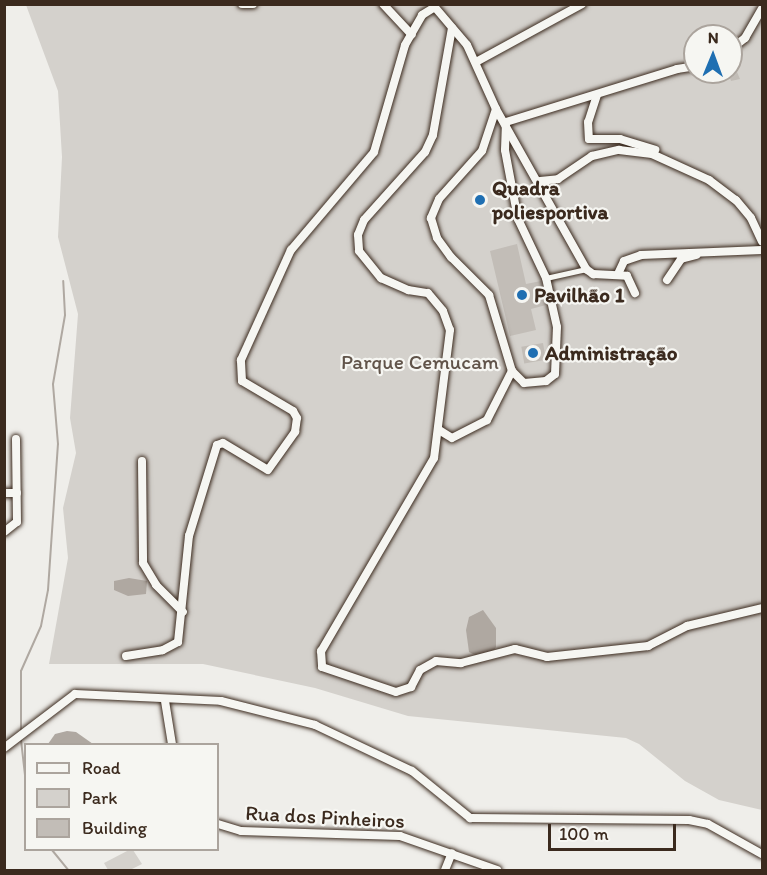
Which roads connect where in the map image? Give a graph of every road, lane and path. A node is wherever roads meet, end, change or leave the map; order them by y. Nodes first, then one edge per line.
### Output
1 (242, 4) edge
2 (253, 4) edge
3 (383, 4) edge
4 (582, 4) edge
5 (434, 6) edge
6 (762, 9) edge
7 (452, 28) junction
8 (411, 35) junction
9 (743, 40) edge
10 (476, 62) junction
11 (683, 68) edge
12 (597, 95) junction
13 (496, 109) junction
14 (506, 122) junction
15 (540, 181) junction
16 (751, 218) junction
17 (762, 242) edge
18 (762, 250) edge
19 (700, 253) junction
20 (586, 269) junction
21 (618, 274) junction
22 (546, 278) junction
23 (667, 280) dead end
24 (635, 293) dead end
25 (512, 371) junction
26 (439, 430) junction
27 (16, 439) dead end
28 (142, 461) dead end
29 (4, 493) edge
30 (17, 493) junction
31 (4, 532) edge
32 (762, 608) edge
33 (183, 612) junction
34 (126, 656) dead end
35 (165, 700) junction
36 (172, 743) edge
37 (4, 748) edge
38 (219, 824) edge
39 (452, 853) junction
40 (762, 854) edge
41 (445, 870) edge
42 (497, 870) edge

1 - 2 street
3 - 8 street
4 - 10 street
5 - 7 street
5 - 8 street
6 - 9 street
7 - 10 street
7 - 26 street
8 - 33 street
10 - 13 street
11 - 12 street
12 - 14 street
12 - 16 street
13 - 14 street
13 - 25 street
14 - 15 street
14 - 22 street
15 - 16 street
15 - 20 street
16 - 17 street
18 - 19 street
19 - 21 street
19 - 23 street
20 - 21 street
20 - 22 street
21 - 24 street
22 - 25 street
25 - 26 street
26 - 32 street
27 - 30 street
28 - 33 street
29 - 30 street
30 - 31 street
33 - 34 street
35 - 36 street
35 - 37 street
35 - 40 street
38 - 39 street, Rua dos Pinheiros
39 - 41 street
39 - 42 street, Rua dos Pinheiros

